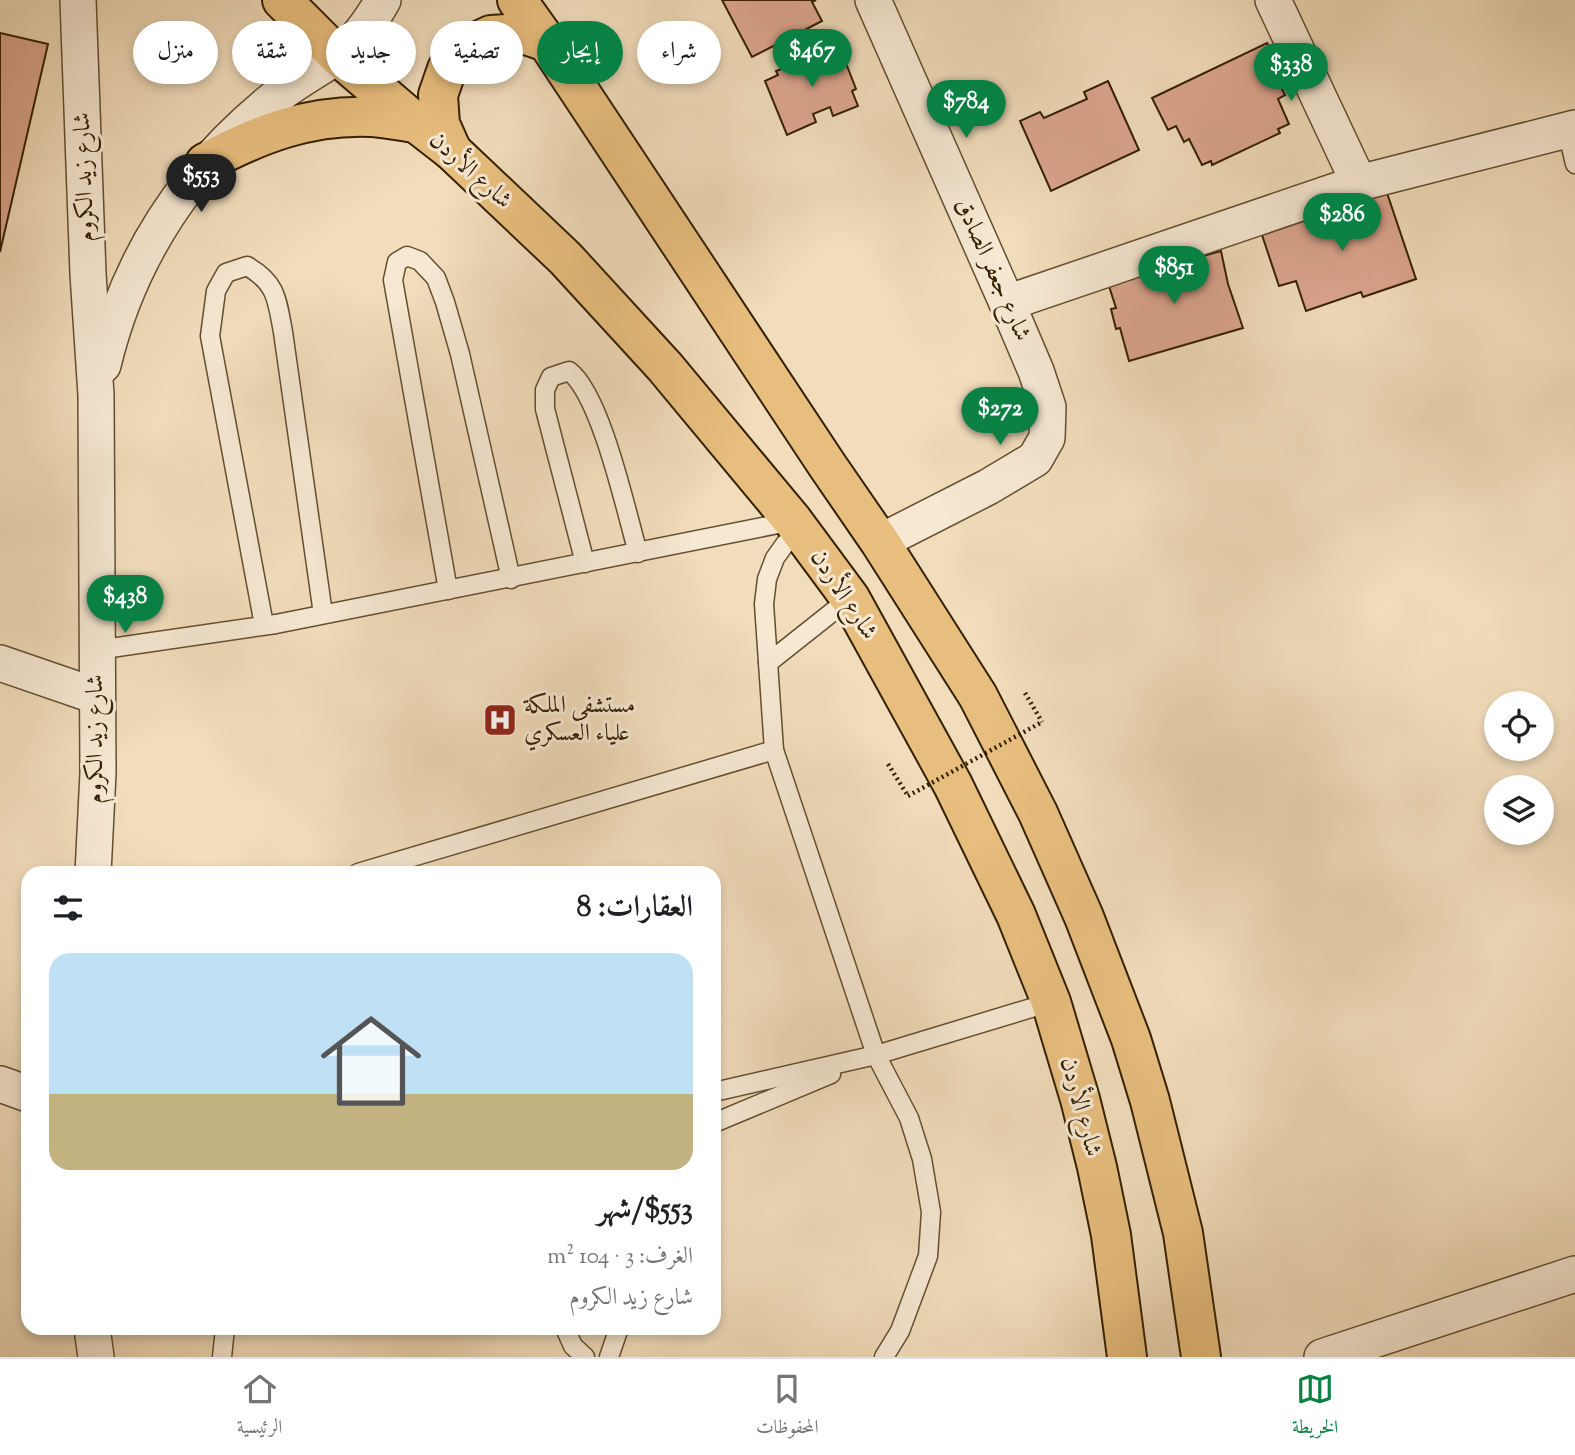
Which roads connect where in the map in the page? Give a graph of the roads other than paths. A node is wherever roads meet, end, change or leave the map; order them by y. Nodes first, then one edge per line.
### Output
1 (79, 0) edge
2 (282, 0) edge
3 (383, 0) edge
4 (517, 0) edge
5 (873, 0) edge
6 (1273, 0) edge
7 (371, 21) edge
8 (537, 28) edge
9 (537, 39) edge
10 (326, 44) edge
11 (326, 63) edge
12 (371, 84) edge
13 (575, 84) edge
14 (416, 123) junction
15 (1571, 129) edge
16 (452, 151) junction
17 (205, 163) junction
18 (1575, 164) edge
19 (1359, 183) junction
20 (1007, 303) junction
21 (96, 395) junction
22 (797, 526) junction
23 (880, 542) junction
24 (638, 553) junction
25 (585, 563) junction
26 (511, 579) junction
27 (448, 590) junction
28 (850, 598) junction
29 (323, 614) junction
30 (264, 625) junction
31 (97, 650) junction
32 (0, 663) edge
33 (768, 663) junction
34 (96, 696) junction
35 (774, 750) junction
36 (93, 866) edge
37 (382, 866) edge
38 (1051, 1002) junction
39 (876, 1055) junction
40 (0, 1084) edge
41 (721, 1091) edge
42 (21, 1092) edge
43 (721, 1120) edge
44 (1575, 1274) edge
45 (93, 1335) edge
46 (224, 1335) edge
47 (568, 1335) edge
48 (617, 1335) edge
49 (96, 1357) edge
50 (222, 1357) edge
51 (585, 1357) edge
52 (609, 1357) edge
53 (884, 1357) edge
54 (1126, 1357) edge
55 (1201, 1357) edge
56 (1322, 1357) edge

1 - 21 street, شارع زيد الكروم
2 - 10 highway, شارع الأردن
3 - 7 street, شارع زيد الكروم
4 - 8 highway
5 - 20 street, شارع جعفر الصادق
6 - 19 street
9 - 16 highway
11 - 17 street, شارع زيد الكروم
12 - 14 highway, شارع الأردن
13 - 23 highway
14 - 16 highway, شارع الأردن
14 - 17 highway
15 - 18 lane
15 - 19 street
16 - 22 highway, شارع الأردن
17 - 21 street, شارع زيد الكروم
19 - 20 street
20 - 23 street, شارع جعفر الصادق
21 - 31 street, شارع زيد الكروم
22 - 24 lane
22 - 28 highway, شارع الأردن
22 - 33 lane
23 - 55 highway
24 - 25 lane
24 - 25 lane
25 - 26 lane
26 - 27 lane
26 - 27 lane
27 - 29 lane
28 - 33 lane
28 - 38 highway, شارع الأردن
29 - 30 lane
29 - 30 lane
30 - 31 lane
31 - 34 street, شارع زيد الكروم
32 - 34 street
33 - 35 lane
34 - 36 street, شارع زيد الكروم
35 - 37 lane
35 - 39 lane
38 - 39 lane
38 - 54 highway, شارع الأردن
39 - 41 lane
39 - 43 lane
39 - 53 lane
40 - 42 street
44 - 56 street
45 - 49 street
46 - 50 lane
47 - 51 lane
48 - 52 lane

